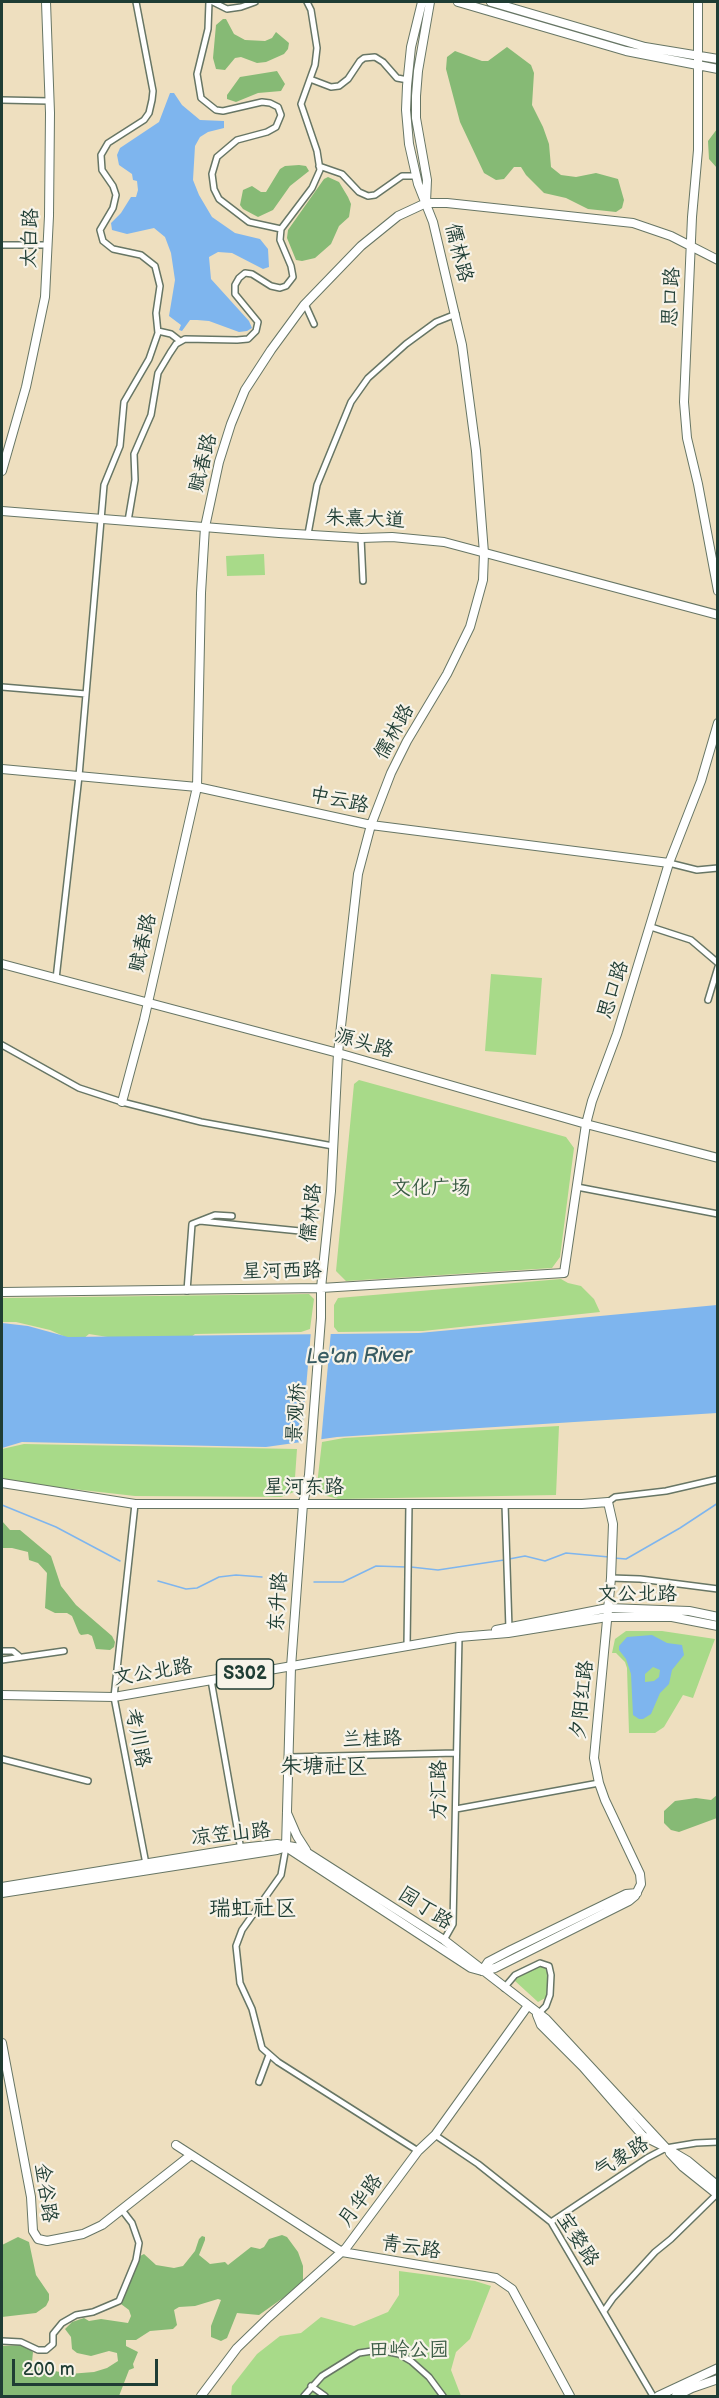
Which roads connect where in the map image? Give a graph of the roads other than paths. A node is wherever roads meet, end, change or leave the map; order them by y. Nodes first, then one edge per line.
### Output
1 (46, 2) edge
2 (136, 2) edge
3 (211, 2) edge
4 (255, 2) edge
5 (307, 2) edge
6 (422, 2) edge
7 (430, 2) edge
8 (458, 2) edge
9 (491, 2) edge
10 (698, 2) edge
11 (699, 57) junction
12 (717, 59) edge
13 (699, 66) junction
14 (717, 69) edge
15 (310, 79) junction
16 (408, 81) junction
17 (2, 100) edge
18 (49, 101) junction
19 (319, 166) junction
20 (416, 176) junction
21 (426, 203) junction
22 (281, 229) junction
23 (2, 245) edge
24 (48, 245) junction
25 (690, 246) junction
26 (717, 260) edge
27 (305, 304) junction
28 (456, 314) junction
29 (314, 324) dead end
30 (158, 331) junction
31 (180, 341) junction
32 (2, 471) edge
33 (2, 511) edge
34 (100, 519) junction
35 (128, 521) junction
36 (205, 527) junction
37 (308, 534) junction
38 (361, 538) junction
39 (483, 553) junction
40 (363, 581) dead end
41 (717, 591) edge
42 (717, 615) edge
43 (2, 687) edge
44 (86, 694) junction
45 (717, 723) edge
46 (2, 769) edge
47 (79, 776) junction
48 (197, 787) junction
49 (371, 825) junction
50 (669, 863) junction
51 (717, 868) edge
52 (651, 927) junction
53 (717, 963) edge
54 (2, 964) edge
55 (717, 967) edge
56 (56, 979) junction
57 (708, 1000) dead end
58 (148, 1004) junction
59 (2, 1045) edge
60 (338, 1053) junction
61 (122, 1102) junction
62 (586, 1124) junction
63 (333, 1146) junction
64 (717, 1158) edge
65 (577, 1187) junction
66 (717, 1214) edge
67 (232, 1216) dead end
68 (198, 1221) junction
69 (300, 1231) dead end
70 (564, 1273) joint
71 (321, 1288) junction
72 (187, 1291) junction
73 (2, 1292) edge
74 (717, 1479) edge
75 (2, 1484) edge
76 (608, 1502) junction
77 (135, 1504) junction
78 (303, 1504) junction
79 (409, 1504) junction
80 (505, 1504) junction
81 (611, 1578) junction
82 (717, 1589) edge
83 (608, 1612) junction
84 (717, 1617) edge
85 (717, 1626) edge
86 (509, 1630) junction
87 (459, 1636) junction
88 (407, 1646) junction
89 (2, 1651) edge
90 (64, 1651) dead end
91 (19, 1656) junction
92 (2, 1660) edge
93 (291, 1666) junction
94 (212, 1680) junction
95 (2, 1695) edge
96 (114, 1697) junction
97 (456, 1752) junction
98 (290, 1757) junction
99 (2, 1759) edge
100 (88, 1781) dead end
101 (598, 1783) junction
102 (456, 1809) junction
103 (286, 1811) junction
104 (286, 1847) junction
105 (241, 1852) junction
106 (309, 1854) junction
107 (147, 1866) junction
108 (2, 1887) edge
109 (2, 1893) edge
110 (444, 1940) junction
111 (482, 1971) junction
112 (504, 1988) junction
113 (527, 2007) junction
114 (537, 2015) junction
115 (2, 2043) edge
116 (269, 2055) junction
117 (259, 2082) dead end
118 (435, 2135) junction
119 (717, 2142) edge
120 (176, 2145) dead end
121 (666, 2148) junction
122 (418, 2151) junction
123 (191, 2154) junction
124 (717, 2186) edge
125 (717, 2194) edge
126 (122, 2210) junction
127 (551, 2222) junction
128 (342, 2252) junction
129 (604, 2312) junction
130 (2, 2341) edge
131 (717, 2368) edge
132 (717, 2379) edge
133 (311, 2386) junction
134 (201, 2397) edge
135 (304, 2397) edge
136 (325, 2397) edge
137 (443, 2397) edge
138 (570, 2397) edge
139 (653, 2397) edge
140 (658, 2397) edge
141 (676, 2397) edge

1 - 18 street, 太白路
2 - 30 street
3 - 4 street
3 - 22 street
5 - 15 street
6 - 16 street
7 - 21 street
8 - 13 street
9 - 11 street
10 - 11 street, 思口路
11 - 12 street
11 - 13 street, 思口路
13 - 14 street
13 - 25 street, 思口路
15 - 16 street
15 - 19 street
16 - 20 street
17 - 18 street
18 - 24 street, 太白路
19 - 20 street
19 - 22 street
20 - 21 street
21 - 25 street, 赋春路
21 - 27 street, 赋春路
21 - 28 street, 儒林路
22 - 31 street
23 - 24 street
24 - 32 street, 太白路
25 - 26 street, 赋春路
25 - 41 street, 思口路
27 - 29 street
27 - 36 street, 赋春路
28 - 37 street
28 - 39 street, 儒林路
30 - 31 street
30 - 34 street
31 - 35 street
33 - 34 main road, 朱熹大道
34 - 35 main road, 朱熹大道
34 - 44 street
35 - 36 main road, 朱熹大道
36 - 37 main road, 朱熹大道
36 - 48 street, 赋春路
37 - 38 main road, 朱熹大道
38 - 39 main road, 朱熹大道
38 - 40 street
39 - 42 main road, 朱熹大道
39 - 49 street, 儒林路
43 - 44 street
44 - 47 street
45 - 50 street, 思口路
46 - 47 street, 中云路
47 - 48 street, 中云路
47 - 56 street
48 - 49 street, 中云路
48 - 58 street, 赋春路
49 - 50 street, 中云路
49 - 60 street, 儒林路
50 - 51 street
50 - 52 street, 思口路
52 - 53 street
52 - 62 street, 思口路
54 - 56 street, 源头路
55 - 57 street
56 - 58 street, 源头路
58 - 60 street, 源头路
58 - 61 street, 赋春路
59 - 61 street
60 - 62 street, 源头路
60 - 63 street, 儒林路
61 - 63 street
62 - 64 street, 源头路
62 - 65 street, 思口路
63 - 71 street, 儒林路
65 - 66 street
65 - 70 street, 思口路
67 - 68 street
68 - 69 street
68 - 72 street
70 - 71 street, 星河西路
71 - 72 street, 星河西路
71 - 78 street, 景观桥
72 - 73 street, 星河西路
74 - 76 street
75 - 77 street, 星河东路
76 - 80 street, 星河东路
76 - 81 street, 夕阳红路
77 - 78 street, 星河东路
77 - 96 street, 考川路
78 - 79 street, 星河东路
78 - 93 street, 东升路 / 东升路
79 - 80 street, 星河东路
79 - 88 street
80 - 86 street
81 - 82 street
81 - 83 street, 夕阳红路
83 - 84 main road, 文公北路 / S302
83 - 85 main road, 文公北路 / S302
83 - 86 main road, 文公北路 / S302
83 - 101 street, 夕阳红路
86 - 87 main road, 文公北路 / S302
87 - 88 main road, 文公北路 / S302
87 - 97 street, 方汇路
88 - 93 main road, 文公北路 / S302
89 - 91 street
90 - 91 street
91 - 92 street
93 - 94 main road, 文公北路 / S302
93 - 98 street, 东升路 / 东升路
94 - 96 main road, 文公北路 / S302
94 - 105 street
95 - 96 main road, 文公北路 / S302
96 - 107 street, 考川路
97 - 98 street, 兰桂路
97 - 102 street, 方汇路
98 - 103 street, 东升路 / 东升路
99 - 100 street
101 - 102 street
101 - 111 street, 夕阳红路
102 - 110 street, 方汇路
103 - 104 street, 东升路 / 东升路
103 - 106 street
104 - 105 street, 凉笠山路
104 - 106 street, 园丁路
104 - 111 street
104 - 116 street
105 - 107 street, 凉笠山路
106 - 110 street, 园丁路
107 - 108 street, 凉笠山路
107 - 109 street, 凉笠山路
110 - 111 street, 园丁路
111 - 112 street, 园丁路
112 - 113 street, 园丁路
112 - 114 street
113 - 114 street, 园丁路
113 - 118 street, 月华路
114 - 121 street, 园丁路
115 - 126 street, 金谷路
116 - 117 street
116 - 122 street
118 - 122 street, 月华路
118 - 127 street, 宝婺路
119 - 121 street, 气象路
120 - 123 street, 青云路
121 - 124 street, 园丁路
121 - 125 street, 园丁路
121 - 127 street, 气象路
122 - 128 street, 月华路
123 - 126 street, 金谷路
123 - 128 street, 青云路
125 - 129 street
126 - 130 street
127 - 129 street, 宝婺路
128 - 134 street, 月华路
128 - 138 street, 青云路
129 - 139 street, 宝婺路
131 - 140 street
132 - 141 street
133 - 135 street
133 - 136 street
133 - 137 street

